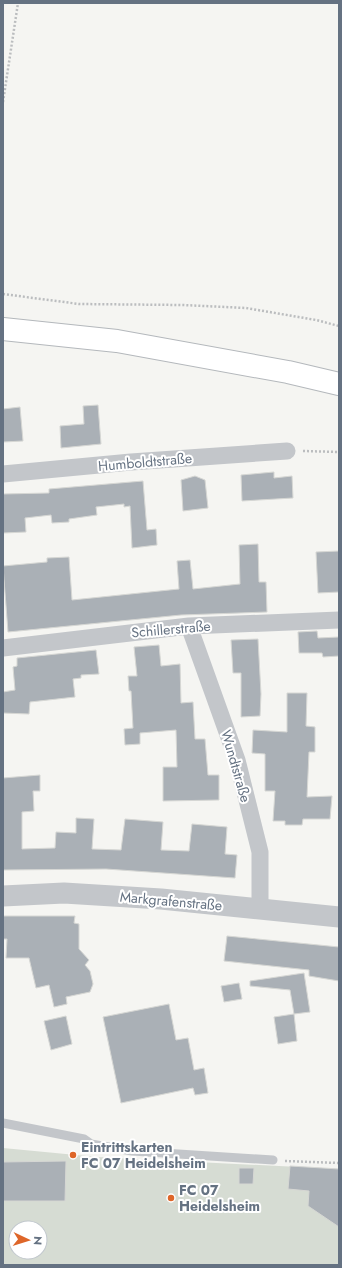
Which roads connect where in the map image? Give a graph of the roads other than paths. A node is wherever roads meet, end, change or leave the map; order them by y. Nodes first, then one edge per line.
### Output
1 (3, 329) edge
2 (339, 384) edge
3 (287, 451) road end
4 (3, 474) edge
5 (339, 620) edge
6 (189, 626) junction
7 (3, 648) edge
8 (3, 896) edge
9 (260, 910) junction
10 (339, 917) edge
11 (3, 1123) edge
12 (273, 1160) road end

1 - 2 main road
3 - 4 street, Humboldtstraße
5 - 6 street, Schillerstraße
6 - 7 street, Schillerstraße
6 - 9 street, Wundtstraße
8 - 9 street, Markgrafenstraße
9 - 10 street, Markgrafenstraße
11 - 12 lane

